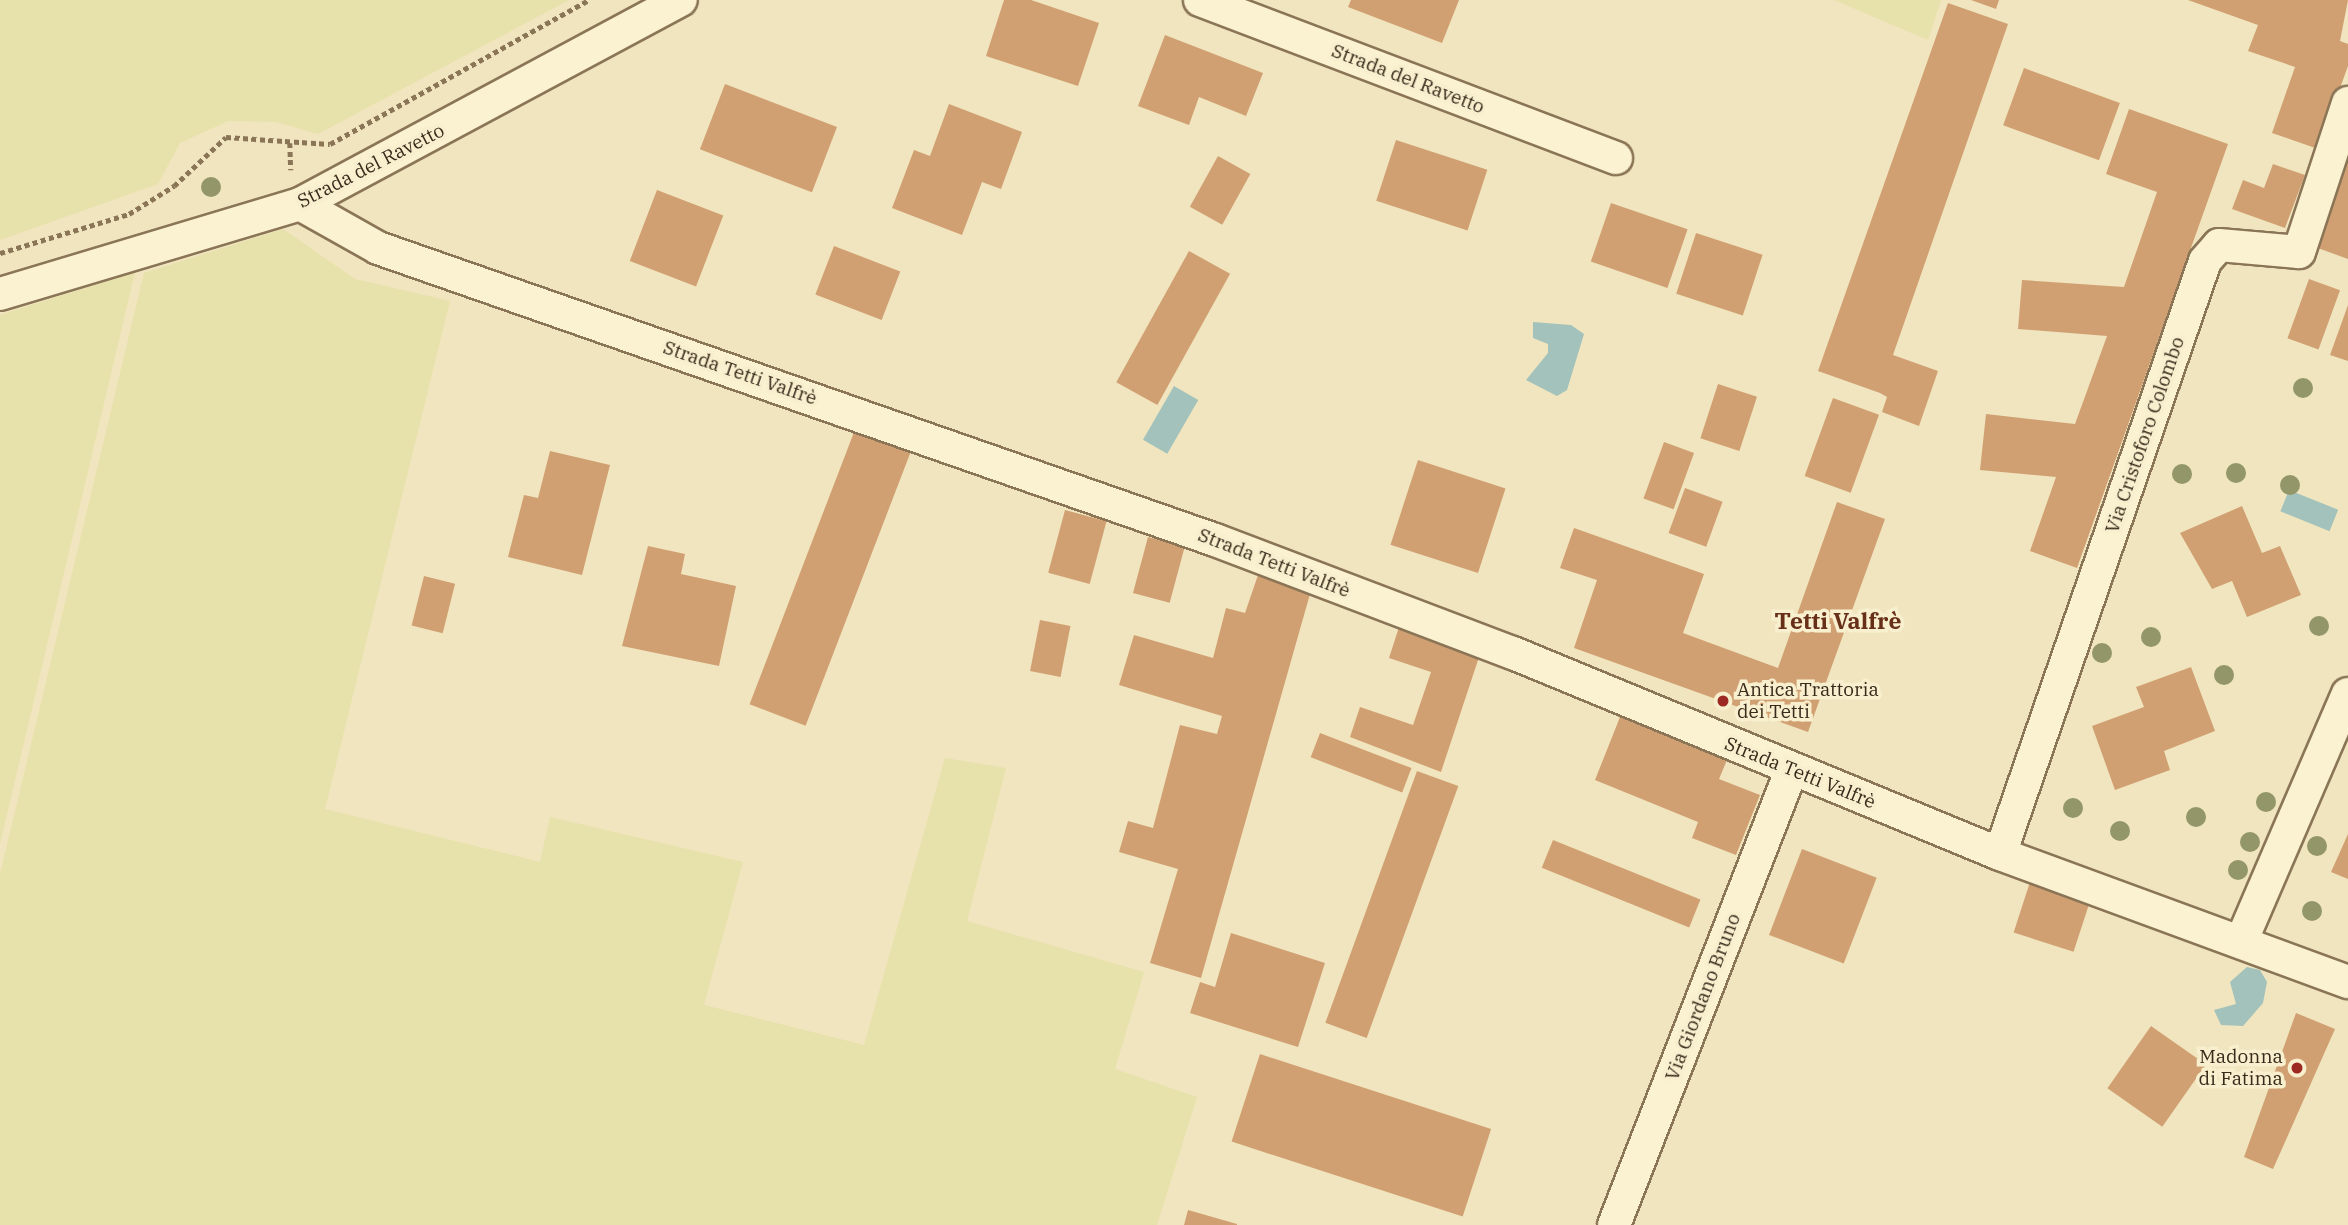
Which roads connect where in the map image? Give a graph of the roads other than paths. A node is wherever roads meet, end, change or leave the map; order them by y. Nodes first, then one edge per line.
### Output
1 (681, 0) edge
2 (1200, 0) edge
3 (2348, 103) edge
4 (1616, 158) dead end
5 (300, 204) junction
6 (0, 294) edge
7 (2348, 694) edge
8 (1791, 770) junction
9 (2000, 854) junction
10 (2241, 942) junction
11 (2348, 982) edge
12 (1614, 1225) edge

1 - 5 street, Strada del Ravetto
2 - 4 street, Strada del Ravetto
3 - 9 street, Via Cristoforo Colombo
5 - 6 street, Strada del Ravetto
5 - 8 street, Strada Tetti Valfrè
7 - 10 street
8 - 9 street, Strada Tetti Valfrè
8 - 12 street, Via Giordano Bruno
9 - 10 street, Strada Tetti Valfrè
10 - 11 street, Strada Tetti Valfrè

